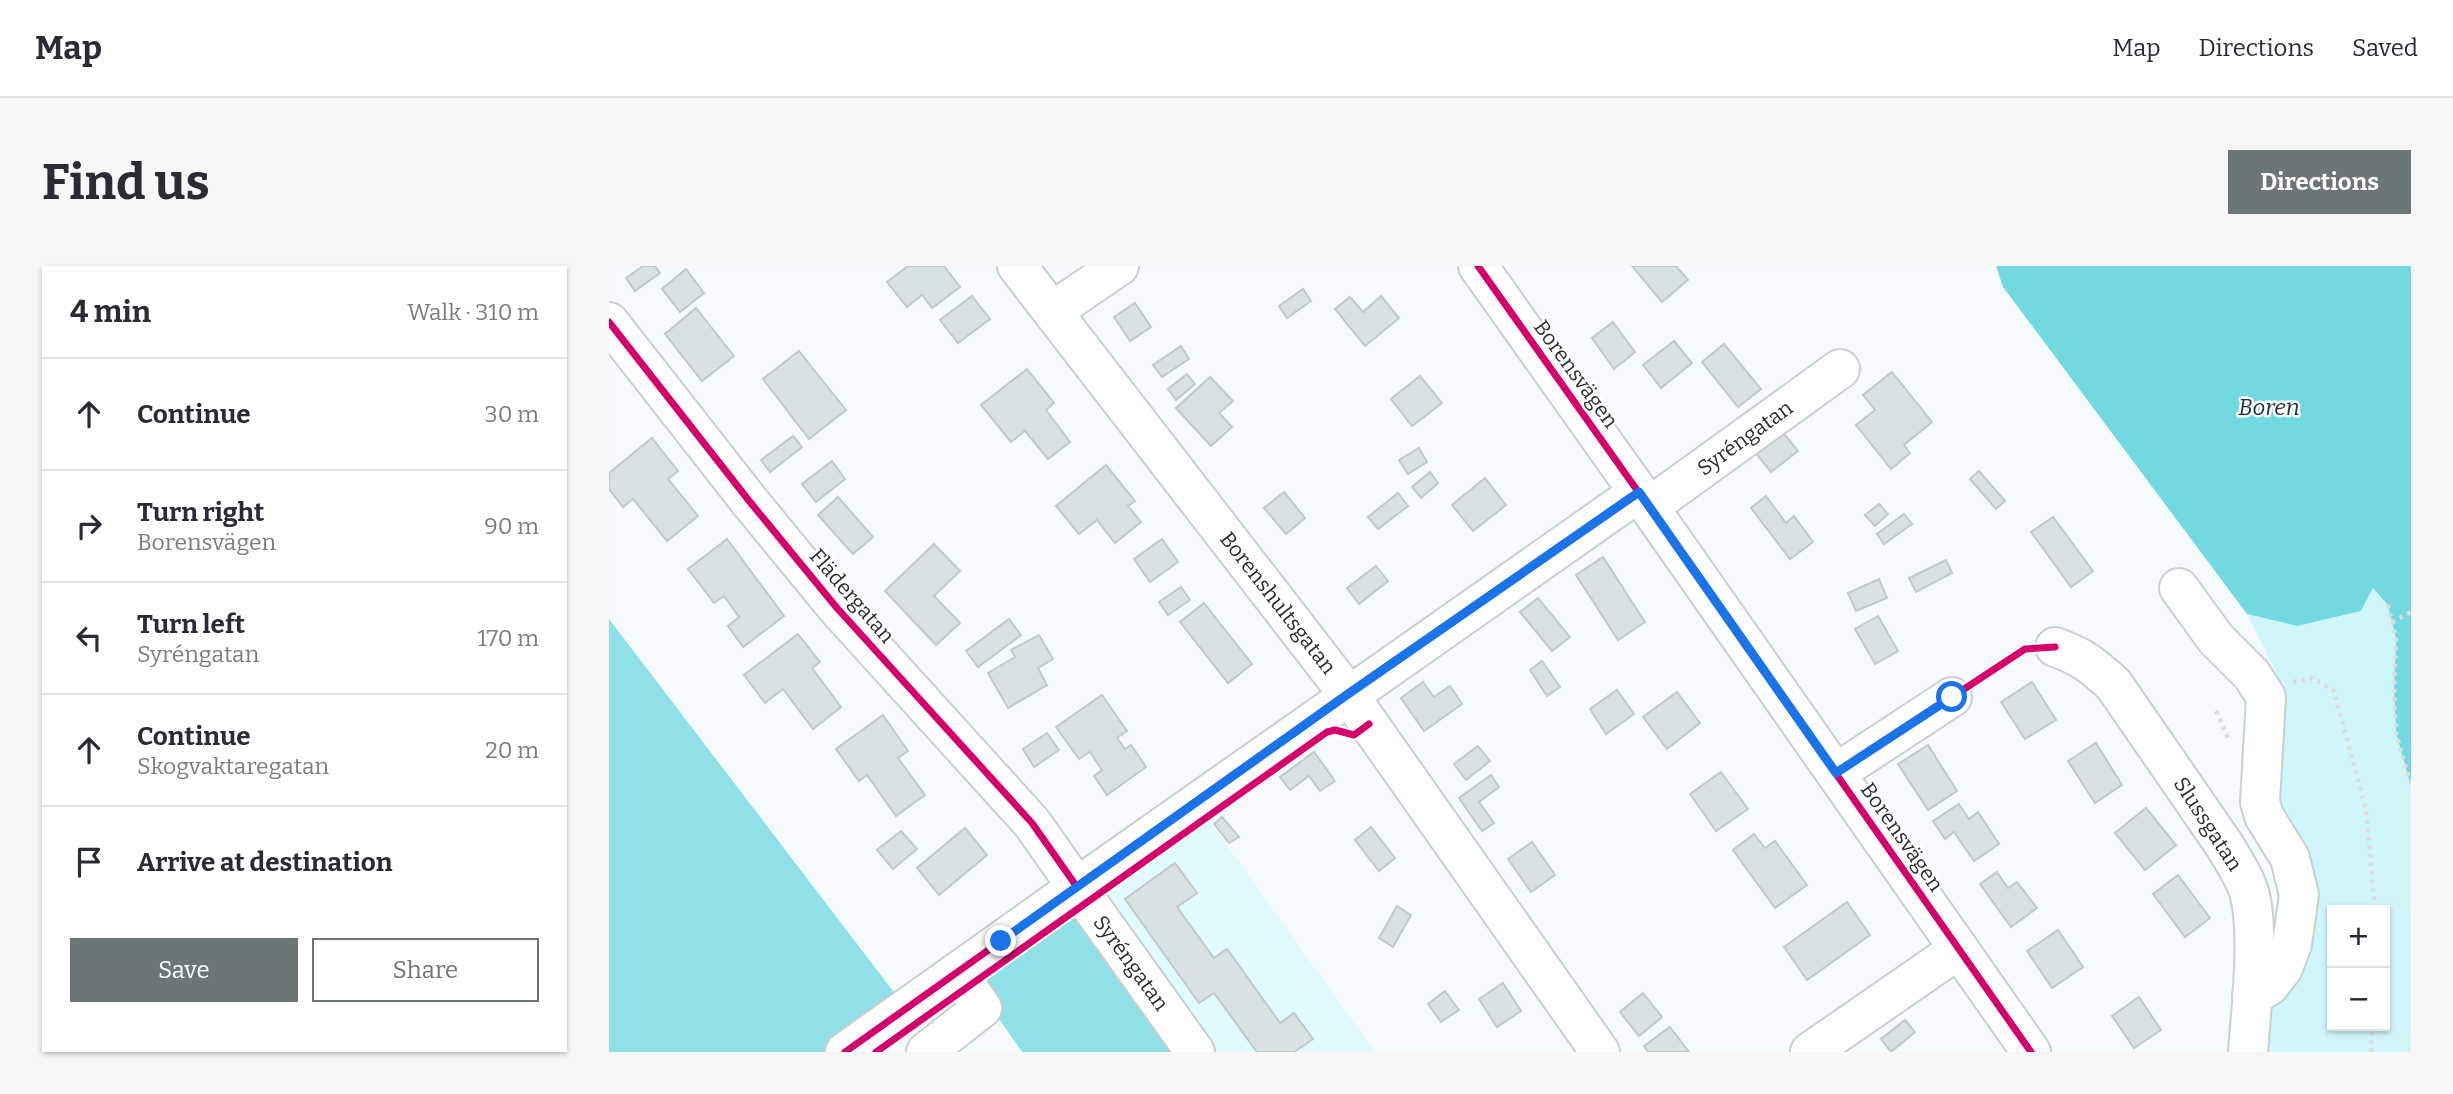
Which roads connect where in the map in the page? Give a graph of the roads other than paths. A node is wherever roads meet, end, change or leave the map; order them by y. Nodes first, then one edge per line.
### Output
1 (1017, 266) edge
2 (1119, 266) edge
3 (1478, 266) edge
4 (1053, 311) junction
5 (609, 321) edge
6 (1840, 369) dead end
7 (1644, 499) junction
8 (2179, 588) dead end
9 (2055, 647) dead end
10 (1348, 694) junction
11 (1952, 697) dead end
12 (1836, 773) junction
13 (1077, 887) junction
14 (1959, 949) junction
15 (957, 972) junction
16 (2252, 996) junction
17 (845, 1052) edge
18 (926, 1052) edge
19 (1195, 1052) edge
20 (1600, 1052) edge
21 (1810, 1052) edge
22 (2031, 1052) edge
23 (2248, 1052) edge

1 - 4 street, Borenshultsgatan
2 - 4 street
3 - 7 street, Borensvägen
4 - 10 street, Borenshultsgatan
5 - 13 street, Flädergatan
6 - 7 street, Syréngatan
7 - 10 street, Syréngatan
7 - 12 street, Borensvägen
8 - 16 street
9 - 16 street, Slussgatan
10 - 13 street, Syréngatan
10 - 20 street, Borenshultsgatan
11 - 12 street
12 - 14 street, Borensvägen
13 - 15 street
13 - 19 street, Syréngatan
14 - 21 street
14 - 22 street, Borensvägen
15 - 17 street
15 - 18 street
16 - 23 street, Slussgatan

